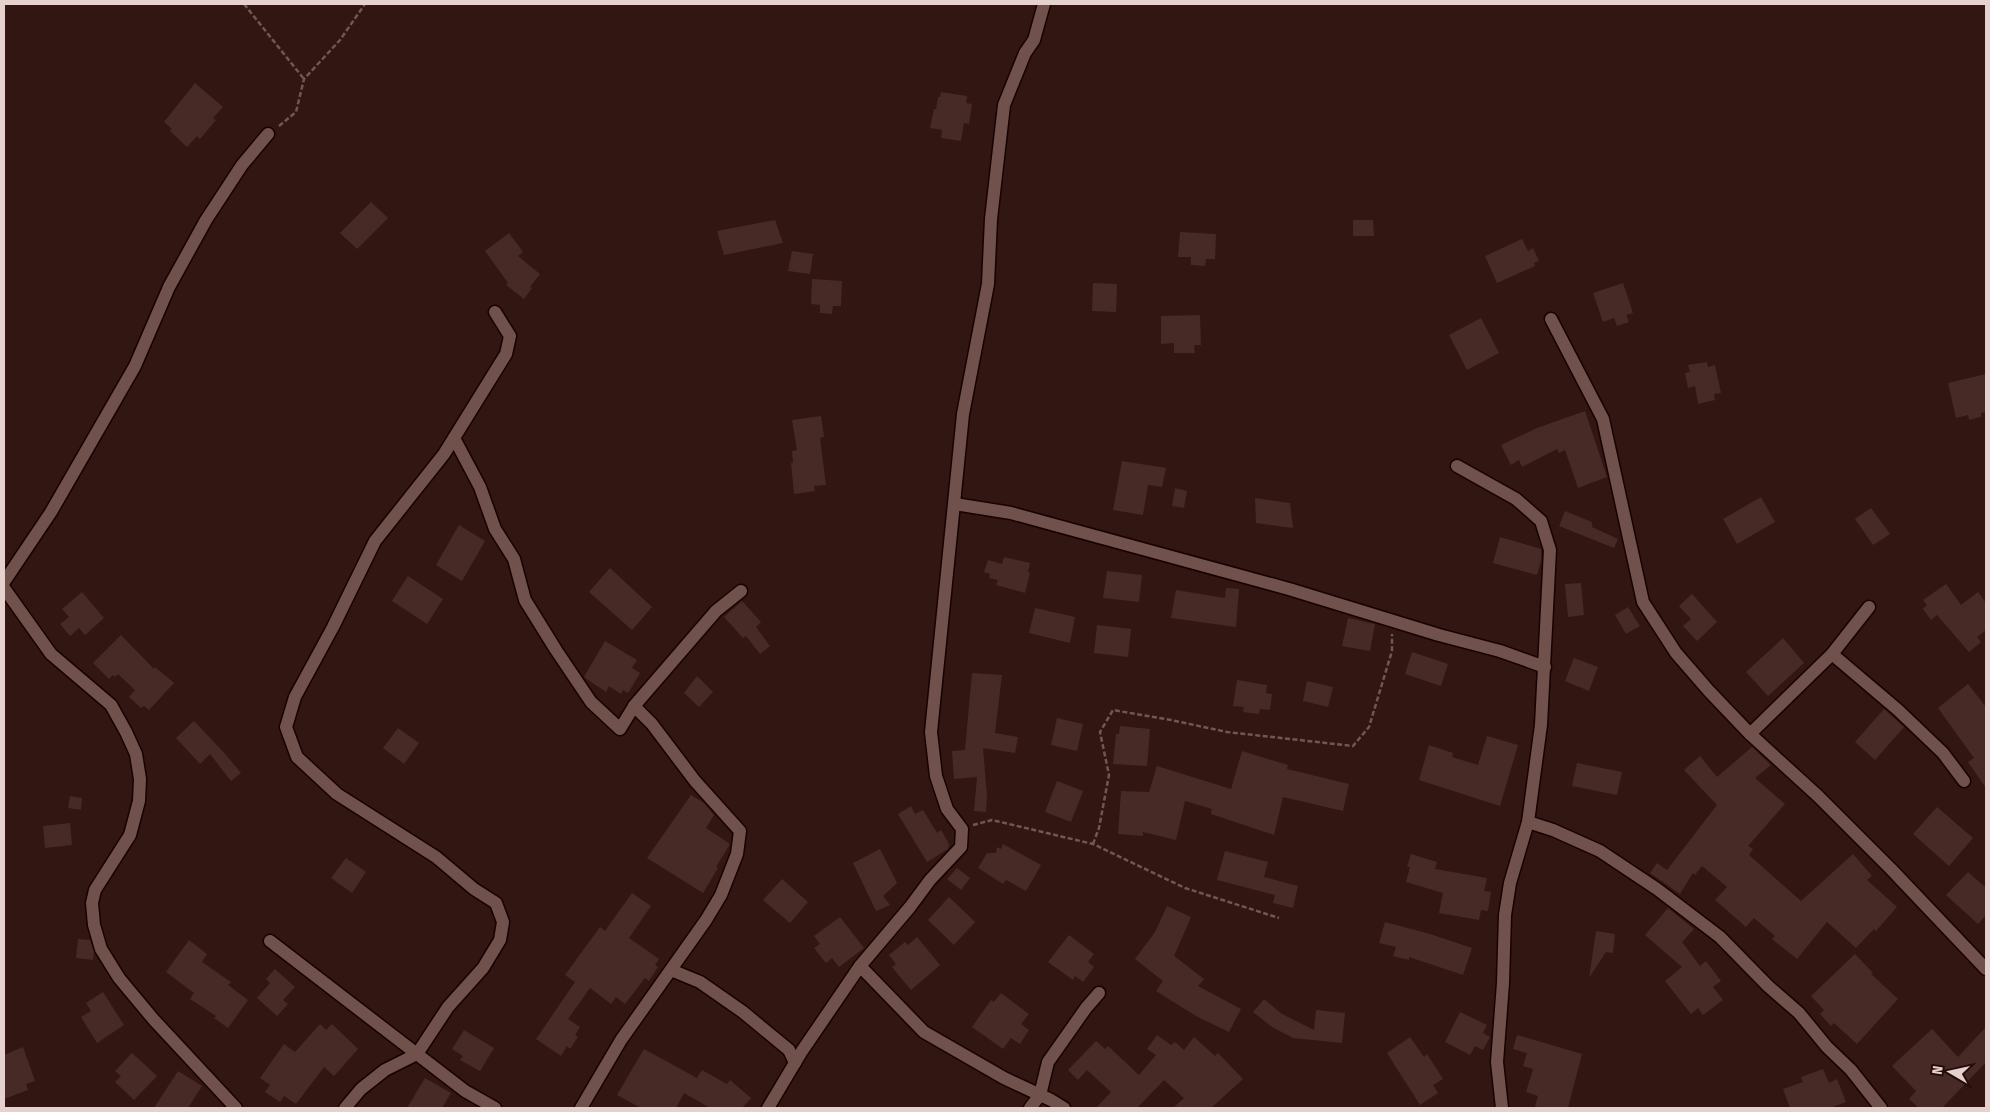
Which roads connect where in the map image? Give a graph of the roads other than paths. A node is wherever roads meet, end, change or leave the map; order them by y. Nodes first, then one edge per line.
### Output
1 (1044, 4) edge
2 (268, 134) road end
3 (495, 312) dead end
4 (1551, 319) dead end
5 (454, 438) junction
6 (1457, 466) dead end
7 (954, 504) junction
8 (4, 582) edge
9 (4, 588) edge
10 (741, 591) dead end
11 (1869, 607) dead end
12 (1832, 654) junction
13 (1545, 667) junction
14 (634, 706) junction
15 (1750, 734) junction
16 (1964, 781) dead end
17 (1528, 822) junction
18 (270, 941) dead end
19 (860, 966) junction
20 (1985, 966) edge
21 (671, 970) junction
22 (1099, 994) dead end
23 (417, 1054) junction
24 (795, 1063) junction
25 (1040, 1095) junction
26 (236, 1108) edge
27 (345, 1108) edge
28 (495, 1108) edge
29 (581, 1108) edge
30 (768, 1108) edge
31 (1030, 1108) edge
32 (1064, 1108) edge
33 (1502, 1108) edge
34 (1881, 1108) edge

1 - 7 street
2 - 8 street
3 - 5 street
4 - 15 street
5 - 14 street
5 - 23 street
6 - 13 street
7 - 13 street
7 - 19 street
9 - 26 street
10 - 14 street
11 - 12 street
12 - 15 street
12 - 16 street
13 - 17 street
14 - 21 street
15 - 20 street
17 - 33 street
17 - 34 street
18 - 23 street
19 - 24 street
19 - 25 street
21 - 24 street
21 - 29 street
22 - 25 street
23 - 27 street
23 - 28 street
24 - 30 street
25 - 31 street
25 - 32 street

